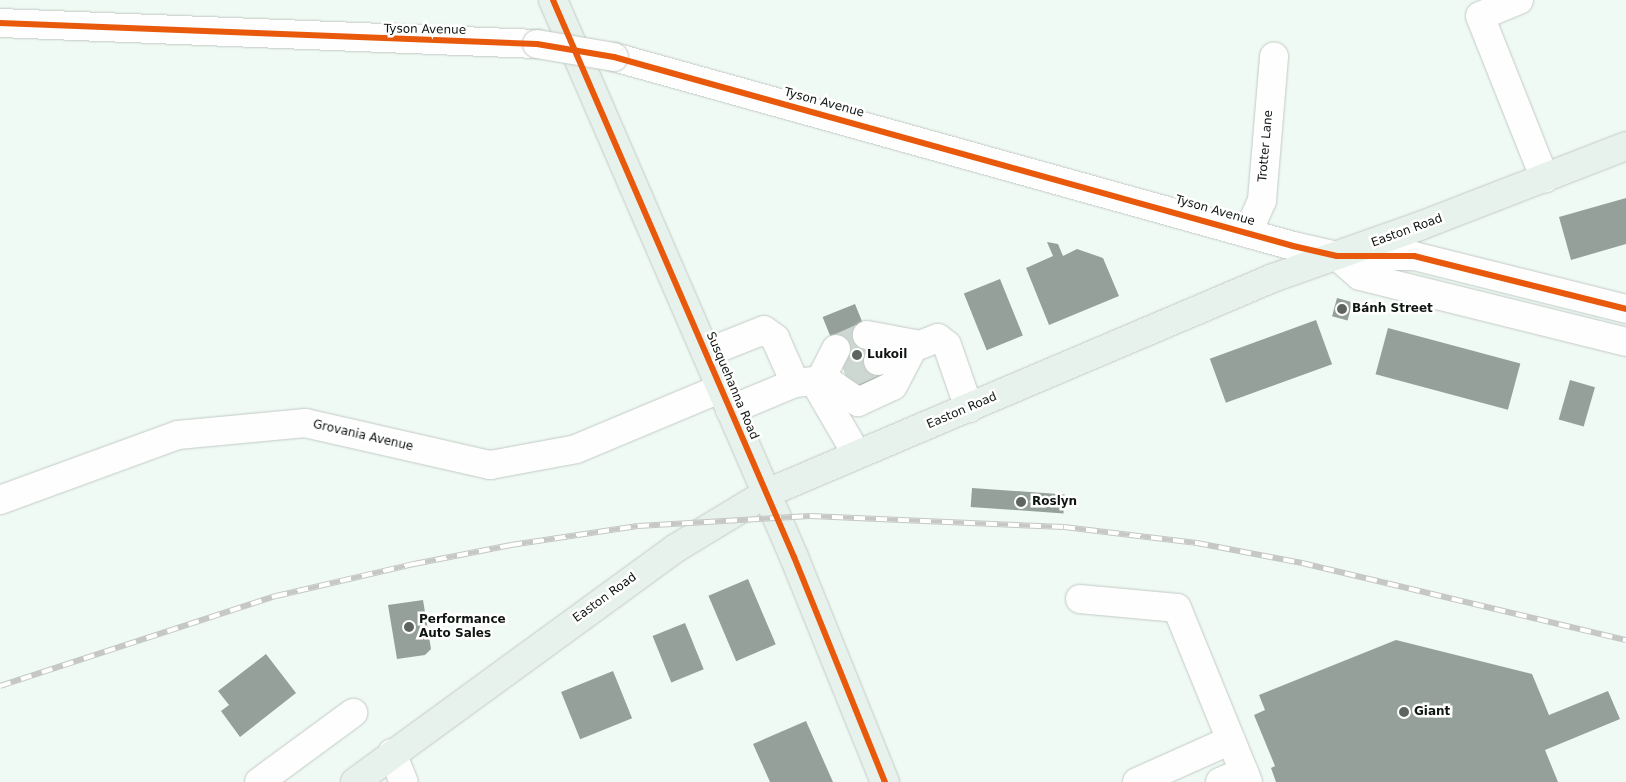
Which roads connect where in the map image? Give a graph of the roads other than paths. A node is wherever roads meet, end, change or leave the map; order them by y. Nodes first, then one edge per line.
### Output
1 (553, 0) edge
2 (1519, 0) edge
3 (0, 23) edge
4 (1274, 57) dead end
5 (1626, 146) edge
6 (1545, 179) junction
7 (1248, 232) junction
8 (1337, 256) junction
9 (1626, 309) edge
10 (867, 335) tunnel mouth
11 (1626, 342) edge
12 (915, 344) junction
13 (836, 349) tunnel mouth
14 (706, 353) junction
15 (878, 361) tunnel mouth
16 (819, 379) junction
17 (726, 399) junction
18 (969, 408) junction
19 (856, 453) junction
20 (765, 494) junction
21 (0, 500) edge
22 (1080, 599) dead end
23 (353, 713) dead end
24 (1231, 740) junction
25 (392, 753) junction
26 (1237, 779) edge
27 (259, 782) edge
28 (355, 782) edge
29 (404, 782) edge
30 (885, 782) edge
31 (1137, 782) edge

1 - 14 main road, Susquehanna Road
2 - 6 street
3 - 7 street, Tyson Avenue, bridge
4 - 7 street, Trotter Lane
5 - 6 main road, Easton Road
6 - 8 main road, Easton Road
7 - 8 street, Tyson Avenue
8 - 9 street, Tyson Avenue
8 - 11 street, Tyson Avenue
8 - 18 main road, Easton Road
10 - 12 street
12 - 15 street
12 - 16 street
12 - 18 street
13 - 16 street
14 - 16 street
14 - 17 main road, Susquehanna Road
16 - 17 street, Grovania Avenue
16 - 19 street
17 - 20 main road, Susquehanna Road
17 - 21 street, Grovania Avenue
18 - 19 main road, Easton Road
19 - 20 main road, Easton Road
20 - 25 main road, Easton Road
20 - 30 main road, Susquehanna Road
22 - 24 street
23 - 27 street
24 - 26 street
24 - 31 street
25 - 28 main road, Easton Road
25 - 29 street

